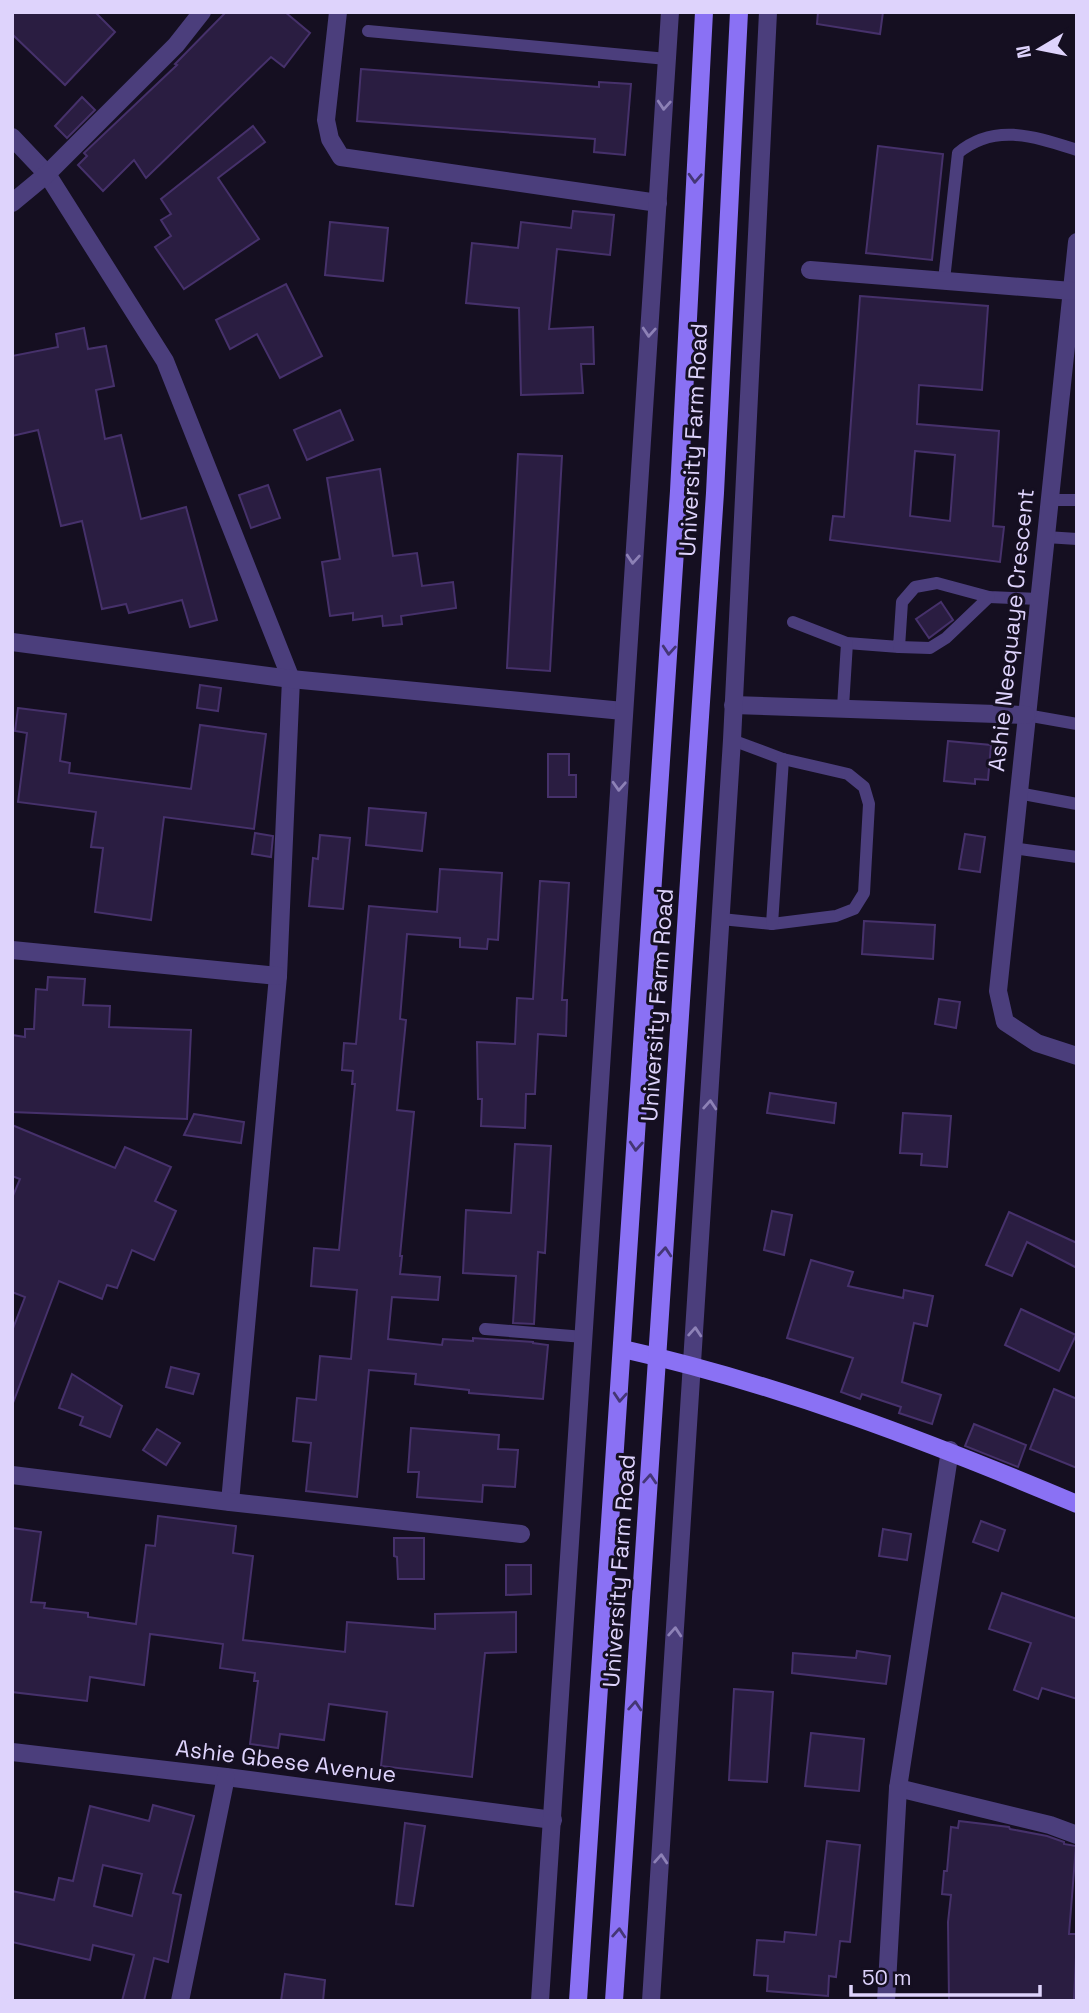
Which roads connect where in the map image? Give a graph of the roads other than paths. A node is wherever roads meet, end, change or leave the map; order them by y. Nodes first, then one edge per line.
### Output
1 (202, 12) edge
2 (338, 12) edge
3 (670, 12) edge
4 (704, 12) edge
5 (739, 12) edge
6 (768, 12) edge
7 (368, 31) dead end
8 (667, 59) junction
9 (12, 137) edge
10 (1077, 150) edge
11 (47, 174) junction
12 (12, 203) edge
13 (658, 203) junction
14 (1077, 242) edge
15 (810, 270) dead end
16 (944, 279) junction
17 (1072, 291) junction
18 (1070, 377) edge
19 (1050, 500) junction
20 (1077, 500) edge
21 (1046, 537) junction
22 (1077, 540) edge
23 (989, 597) junction
24 (1038, 599) junction
25 (793, 622) dead end
26 (12, 642) edge
27 (847, 643) junction
28 (899, 647) junction
29 (291, 679) junction
30 (733, 705) junction
31 (843, 707) junction
32 (624, 711) junction
33 (1026, 715) junction
34 (1077, 724) edge
35 (732, 740) junction
36 (783, 759) junction
37 (1018, 793) junction
38 (1077, 804) edge
39 (1012, 848) junction
40 (1077, 857) edge
41 (721, 919) junction
42 (772, 924) junction
43 (12, 950) edge
44 (278, 976) junction
45 (1077, 1056) edge
46 (485, 1329) dead end
47 (584, 1337) junction
48 (623, 1349) junction
49 (658, 1356) junction
50 (693, 1365) junction
51 (950, 1450) junction
52 (12, 1475) edge
53 (230, 1502) junction
54 (1077, 1504) edge
55 (521, 1534) dead end
56 (12, 1752) edge
57 (226, 1777) junction
58 (898, 1788) junction
59 (553, 1820) junction
60 (1077, 1835) edge
61 (180, 2001) edge
62 (540, 2001) edge
63 (578, 2001) edge
64 (614, 2001) edge
65 (651, 2001) edge
66 (886, 2001) edge

1 - 11 street
2 - 13 street
3 - 8 street
4 -> 48 street, University Farm Road
49 -> 5 street, University Farm Road
6 - 30 street
7 - 8 lane
8 -> 13 street
9 - 11 street
10 - 16 lane
11 - 12 street
11 - 29 street
13 -> 32 street
14 - 17 street, Ashie Neequaye Crescent
15 - 16 street
16 - 17 street
17 - 18 street, Ashie Neequaye Crescent
18 - 19 street, Ashie Neequaye Crescent
19 - 20 lane
19 - 21 street, Ashie Neequaye Crescent
21 - 22 lane
21 - 24 street, Ashie Neequaye Crescent
23 - 24 lane
23 - 28 lane
23 - 28 lane
24 - 33 street, Ashie Neequaye Crescent
25 - 27 lane
26 - 29 street
27 - 28 lane
27 - 31 lane
29 - 32 street
29 - 44 street
30 - 31 street
30 - 35 street
31 - 33 street
32 -> 47 street
33 - 34 lane
33 - 37 street, Ashie Neequaye Crescent
35 - 36 lane
35 - 41 street
36 - 42 lane
36 - 42 lane
37 - 38 lane
37 - 39 street, Ashie Neequaye Crescent
39 - 40 lane
39 - 45 street, Ashie Neequaye Crescent
41 - 42 lane
50 -> 41 street
43 - 44 street
44 - 53 street
46 - 47 lane
47 - 59 street
48 - 49 street
48 -> 63 street, University Farm Road
49 - 50 street
64 -> 49 street, University Farm Road
50 - 51 street
65 -> 50 street
51 - 54 street
51 - 58 street
52 - 53 street
53 - 55 street
56 - 57 street, Ashie Gbese Avenue
57 - 59 street, Ashie Gbese Avenue
57 - 61 street
58 - 60 street
58 - 66 street
59 - 62 street

